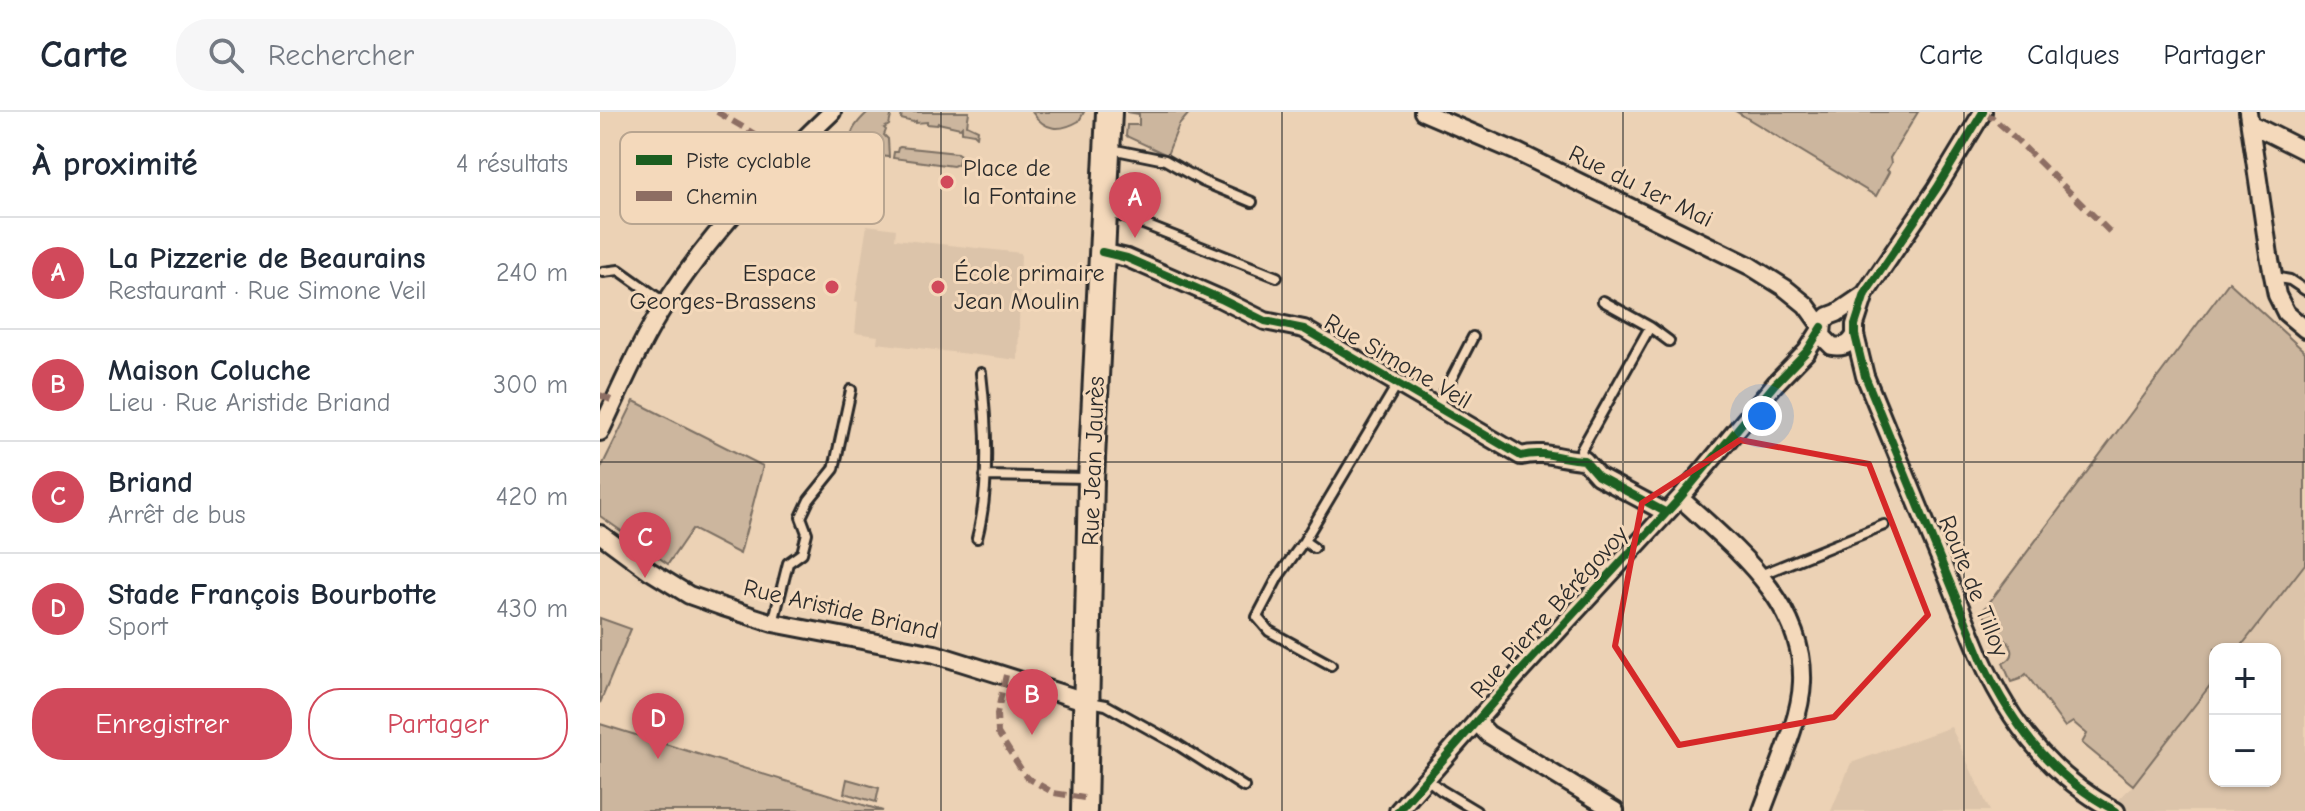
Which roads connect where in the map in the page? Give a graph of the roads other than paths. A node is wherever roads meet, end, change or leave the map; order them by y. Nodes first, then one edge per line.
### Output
1 (832, 112) edge
2 (1109, 112) edge
3 (1423, 112) edge
4 (1983, 112) edge
5 (2250, 118) edge
6 (813, 132) edge
7 (1107, 149) junction
8 (2305, 151) edge
9 (1252, 202) dead end
10 (1103, 213) junction
11 (725, 224) edge
12 (1102, 252) junction
13 (603, 272) dead end
14 (1277, 277) dead end
15 (2274, 277) junction
16 (2305, 290) edge
17 (1865, 294) junction
18 (1603, 301) dead end
19 (666, 303) junction
20 (1837, 313) junction
21 (1650, 327) junction
22 (1821, 328) junction
23 (2305, 329) edge
24 (1855, 330) junction
25 (1473, 337) dead end
26 (1669, 341) dead end
27 (1835, 347) junction
28 (1807, 351) junction
29 (981, 373) dead end
30 (1865, 376) junction
31 (1398, 383) junction
32 (851, 390) dead end
33 (1437, 407) junction
34 (600, 432) edge
35 (1584, 460) junction
36 (985, 476) junction
37 (1091, 479) junction
38 (1680, 498) junction
39 (1665, 512) junction
40 (1884, 525) dead end
41 (600, 534) edge
42 (977, 538) dead end
43 (1304, 541) junction
44 (1314, 548) dead end
45 (1760, 575) junction
46 (773, 623) junction
47 (1331, 665) dead end
48 (1085, 701) junction
49 (1477, 722) junction
50 (1427, 779) junction
51 (1244, 787) dead end
52 (1084, 811) edge
53 (1398, 811) edge
54 (1476, 811) edge
55 (1615, 811) edge
56 (1762, 811) edge
57 (2116, 811) edge

1 - 6 street
2 - 7 main road, Rue Jean Jaurès
3 - 22 street, Rue du 1er Mai
4 - 17 street
5 - 8 street
5 - 15 street
7 - 9 lane
7 - 10 main road, Rue Jean Jaurès
10 - 12 main road, Rue Jean Jaurès
10 - 14 lane
11 - 19 street
12 - 31 street, Rue Simone Veil
12 - 37 main road, Rue Jean Jaurès
13 - 19 lane
15 - 16 lane
15 - 23 street
17 - 20 street
17 - 24 street
18 - 21 lane
19 - 34 street
20 - 22 street
20 - 24 street
21 - 26 lane
21 - 35 lane
22 - 27 street
22 - 28 street, Rue Pierre Bérégovoy
24 - 27 street
24 - 30 street, Route de Tilloy
25 - 33 lane
27 - 28 street
27 - 30 street, Route de Tilloy
28 - 38 street, Rue Pierre Bérégovoy
29 - 36 lane
30 - 57 street, Route de Tilloy
31 - 33 street, Rue Simone Veil
31 - 43 lane
32 - 46 lane
33 - 35 street, Rue Simone Veil
35 - 39 street
36 - 37 lane
36 - 42 lane
37 - 48 main road, Rue Jean Jaurès
38 - 39 street, Rue Pierre Bérégovoy
38 - 45 street
39 - 49 street, Rue Pierre Bérégovoy
40 - 45 lane
41 - 46 street, Rue Aristide Briand
43 - 44 lane
43 - 47 lane
45 - 56 street
46 - 48 street, Rue Aristide Briand
48 - 51 lane
48 - 52 main road, Rue Jean Jaurès
49 - 50 street, Rue Pierre Bérégovoy
49 - 55 street
50 - 53 street, Rue Pierre Bérégovoy
50 - 54 lane

